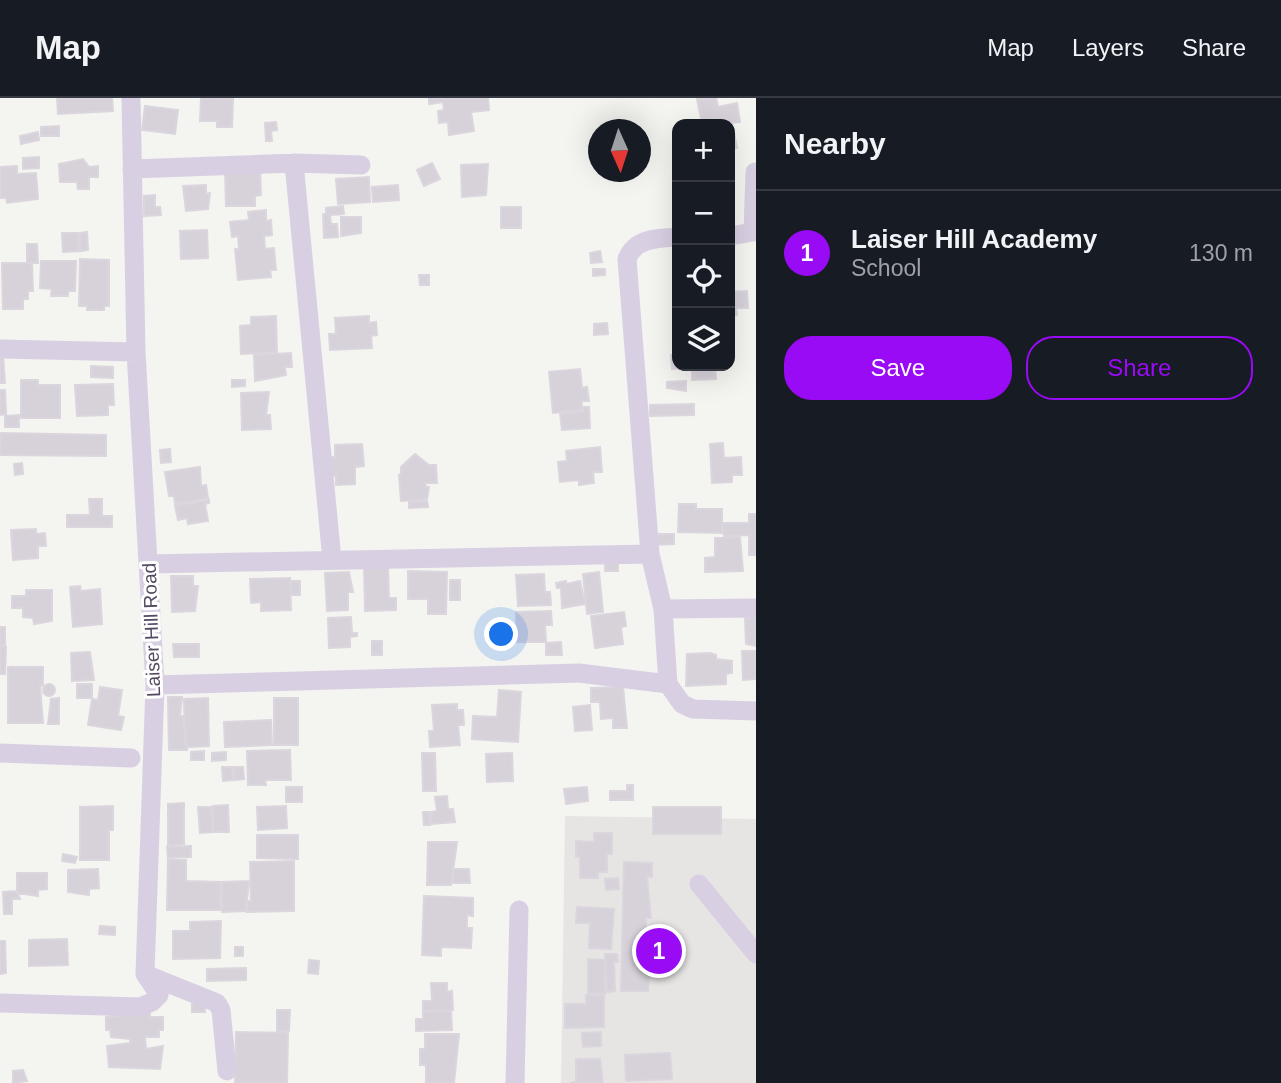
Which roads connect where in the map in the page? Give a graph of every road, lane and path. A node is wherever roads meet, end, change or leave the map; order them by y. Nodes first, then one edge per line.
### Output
1 (131, 98) edge
2 (293, 163) junction
3 (361, 165) dead end
4 (132, 169) junction
5 (755, 172) edge
6 (735, 236) edge
7 (672, 238) edge
8 (0, 349) edge
9 (136, 352) junction
10 (650, 554) junction
11 (332, 560) junction
12 (149, 564) junction
13 (756, 608) edge
14 (663, 609) junction
15 (668, 684) junction
16 (155, 685) junction
17 (756, 711) edge
18 (0, 753) edge
19 (131, 758) dead end
20 (699, 884) dead end
21 (519, 910) dead end
22 (756, 954) edge
23 (145, 974) junction
24 (0, 1003) edge
25 (228, 1071) dead end
26 (515, 1083) edge

1 - 4 street, Laiser Hill Road
2 - 3 street
2 - 4 street
2 - 11 street
4 - 9 street, Laiser Hill Road
5 - 6 street
7 - 10 street
8 - 9 street
9 - 12 street, Laiser Hill Road
10 - 11 street
10 - 14 street
11 - 12 street
12 - 16 street, Laiser Hill Road
13 - 14 street
14 - 15 street
15 - 16 street
15 - 17 street
16 - 23 street, Laiser Hill Road
18 - 19 street
20 - 22 street
21 - 26 street
23 - 24 street, Laiser Hill Road
23 - 25 street

